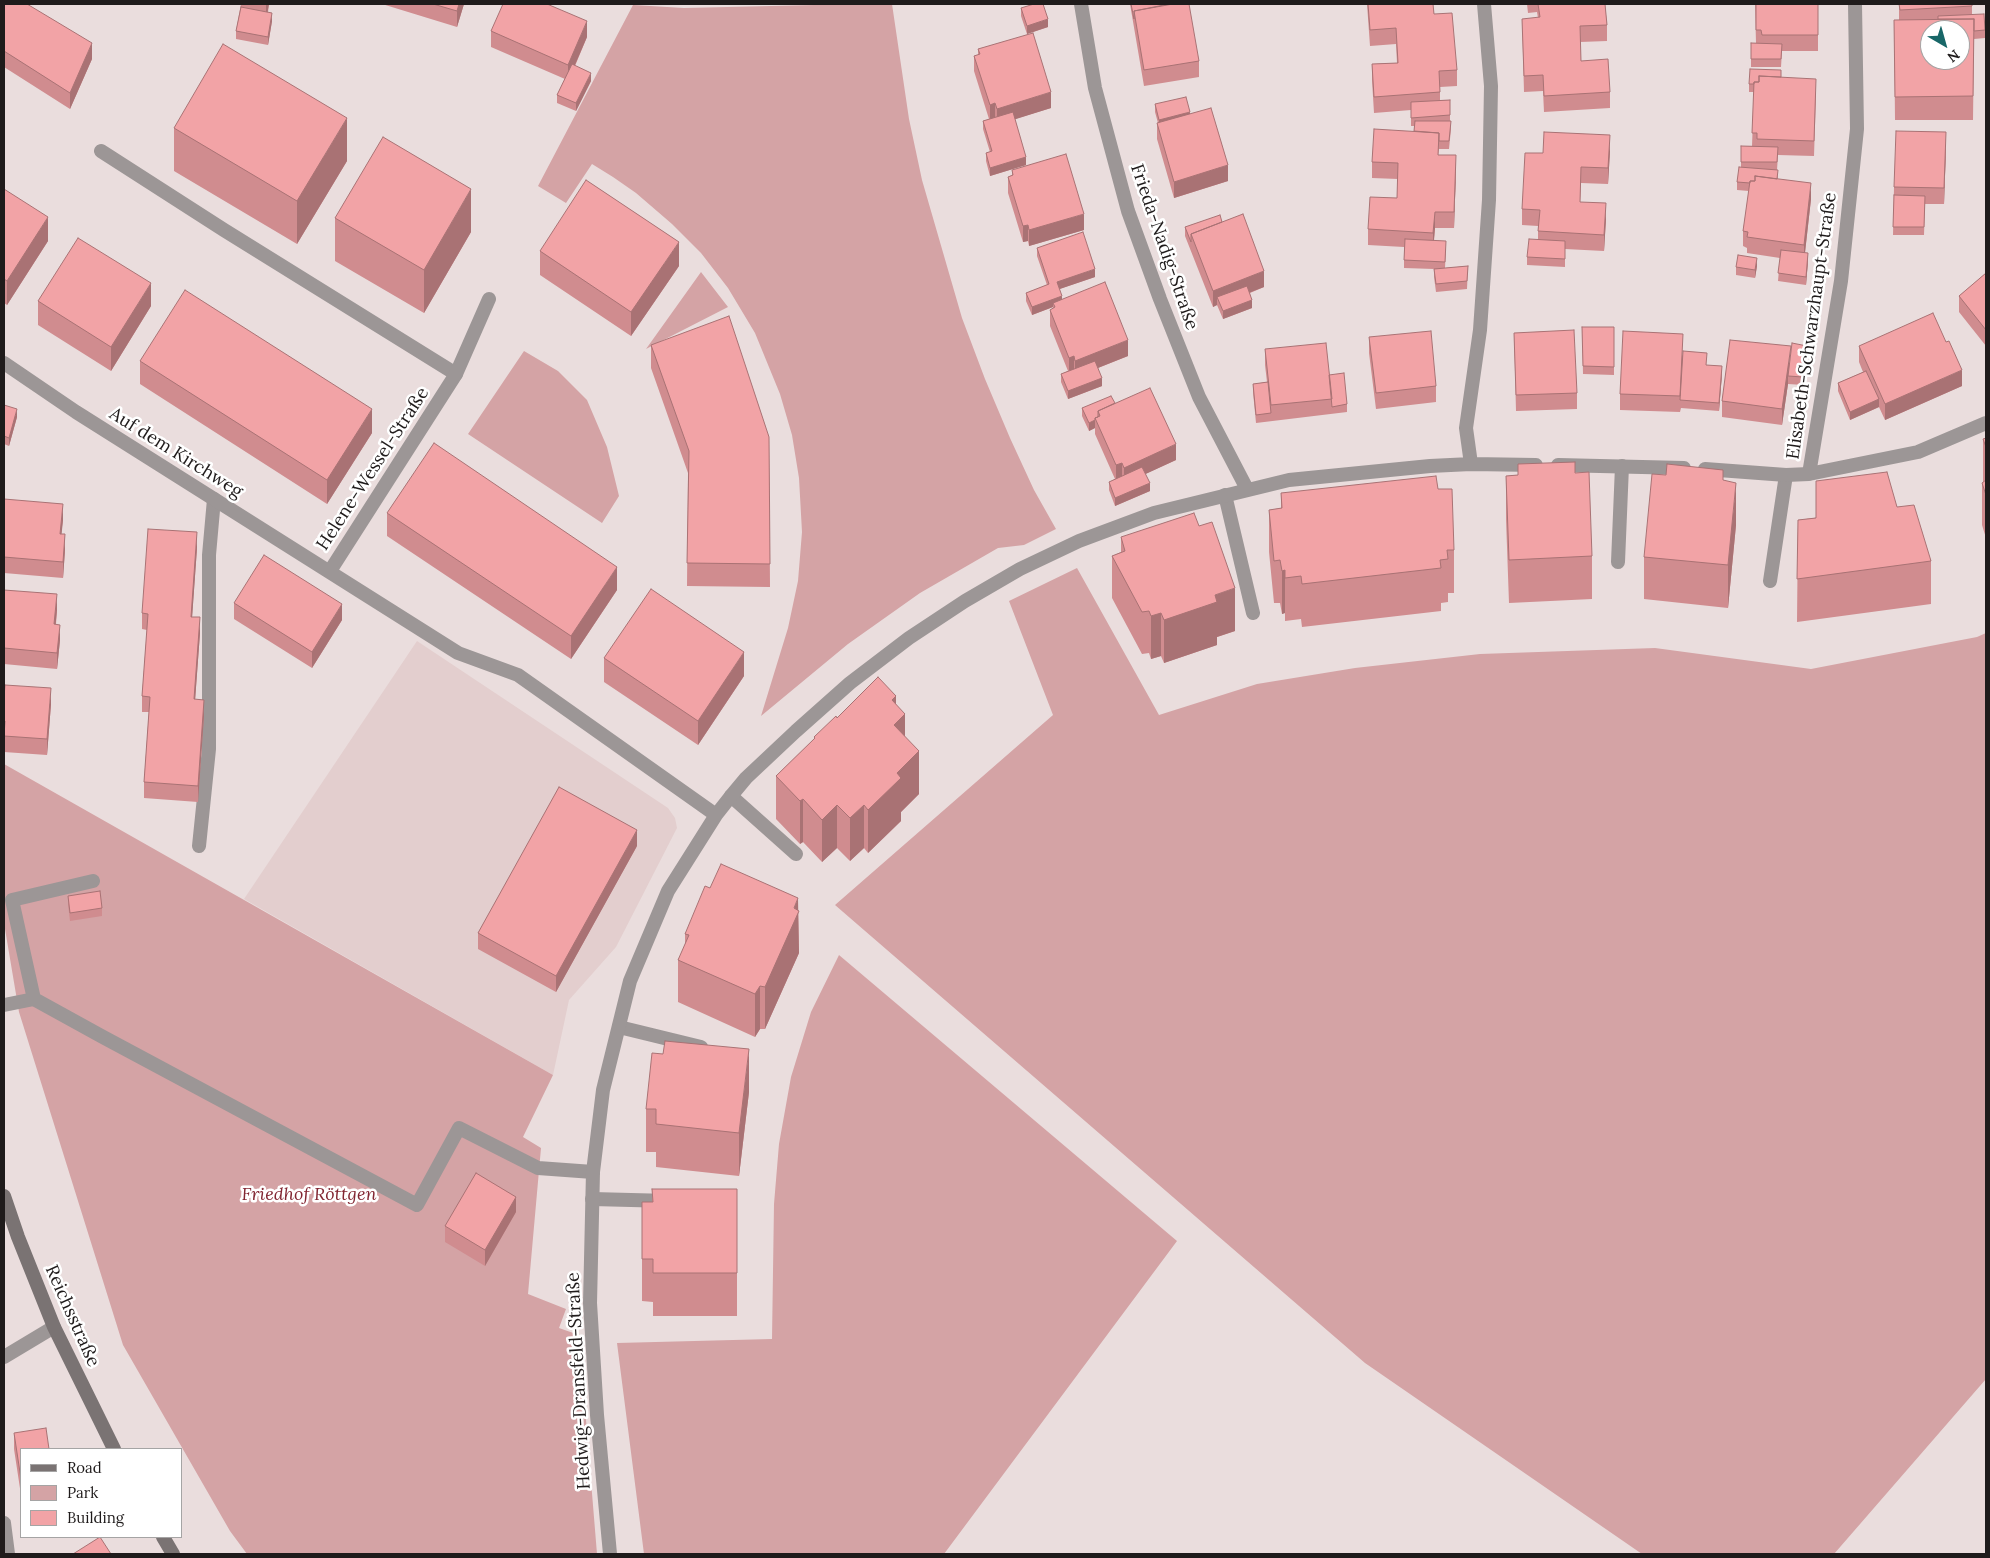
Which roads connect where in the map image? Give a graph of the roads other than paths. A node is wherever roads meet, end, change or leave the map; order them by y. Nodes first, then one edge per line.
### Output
1 (1081, 4) edge
2 (1484, 4) edge
3 (1855, 4) edge
4 (100, 151) dead end
5 (489, 299) dead end
6 (4, 363) edge
7 (456, 374) junction
8 (1986, 424) edge
9 (1471, 464) junction
10 (1622, 466) junction
11 (1809, 474) junction
12 (1786, 475) junction
13 (1247, 490) junction
14 (1225, 495) junction
15 (214, 499) junction
16 (1618, 562) dead end
17 (330, 571) junction
18 (1770, 581) dead end
19 (1253, 614) dead end
20 (731, 796) junction
21 (716, 815) junction
22 (199, 846) dead end
23 (796, 854) dead end
24 (93, 882) dead end
25 (34, 999) junction
26 (4, 1005) edge
27 (619, 1027) junction
28 (717, 1050) edge
29 (594, 1172) junction
30 (4, 1196) edge
31 (592, 1199) junction
32 (681, 1202) edge
33 (54, 1327) junction
34 (4, 1358) edge
35 (114, 1448) edge
36 (4, 1523) edge
37 (164, 1538) edge
38 (8, 1554) edge
39 (173, 1554) edge
40 (610, 1554) edge

1 - 13 street, Frieda-Nadig-Straße
2 - 9 street
3 - 11 street, Elisabeth-Schwarzhaupt-Straße
4 - 7 street
5 - 7 street, Helene-Wessel-Straße
6 - 15 street, Auf dem Kirchweg
7 - 17 street, Helene-Wessel-Straße
8 - 11 street, Hedwig-Dransfeld-Straße
9 - 10 street, Hedwig-Dransfeld-Straße
9 - 13 street, Hedwig-Dransfeld-Straße
10 - 12 street, Hedwig-Dransfeld-Straße
10 - 16 street
11 - 12 street, Hedwig-Dransfeld-Straße
12 - 18 street
13 - 14 street, Hedwig-Dransfeld-Straße
14 - 19 street
14 - 20 street, Hedwig-Dransfeld-Straße
15 - 17 street, Auf dem Kirchweg
15 - 22 street
17 - 21 street, Helene-Wessel-Straße
20 - 21 street, Hedwig-Dransfeld-Straße
20 - 23 street
21 - 27 street, Hedwig-Dransfeld-Straße
24 - 25 street
25 - 26 street
25 - 29 street
27 - 28 street
27 - 29 street, Hedwig-Dransfeld-Straße
29 - 31 street, Hedwig-Dransfeld-Straße
30 - 33 main road, Reichsstraße
31 - 32 street
31 - 40 street, Hedwig-Dransfeld-Straße
33 - 34 street
33 - 35 main road, Reichsstraße
36 - 38 street
37 - 39 main road

